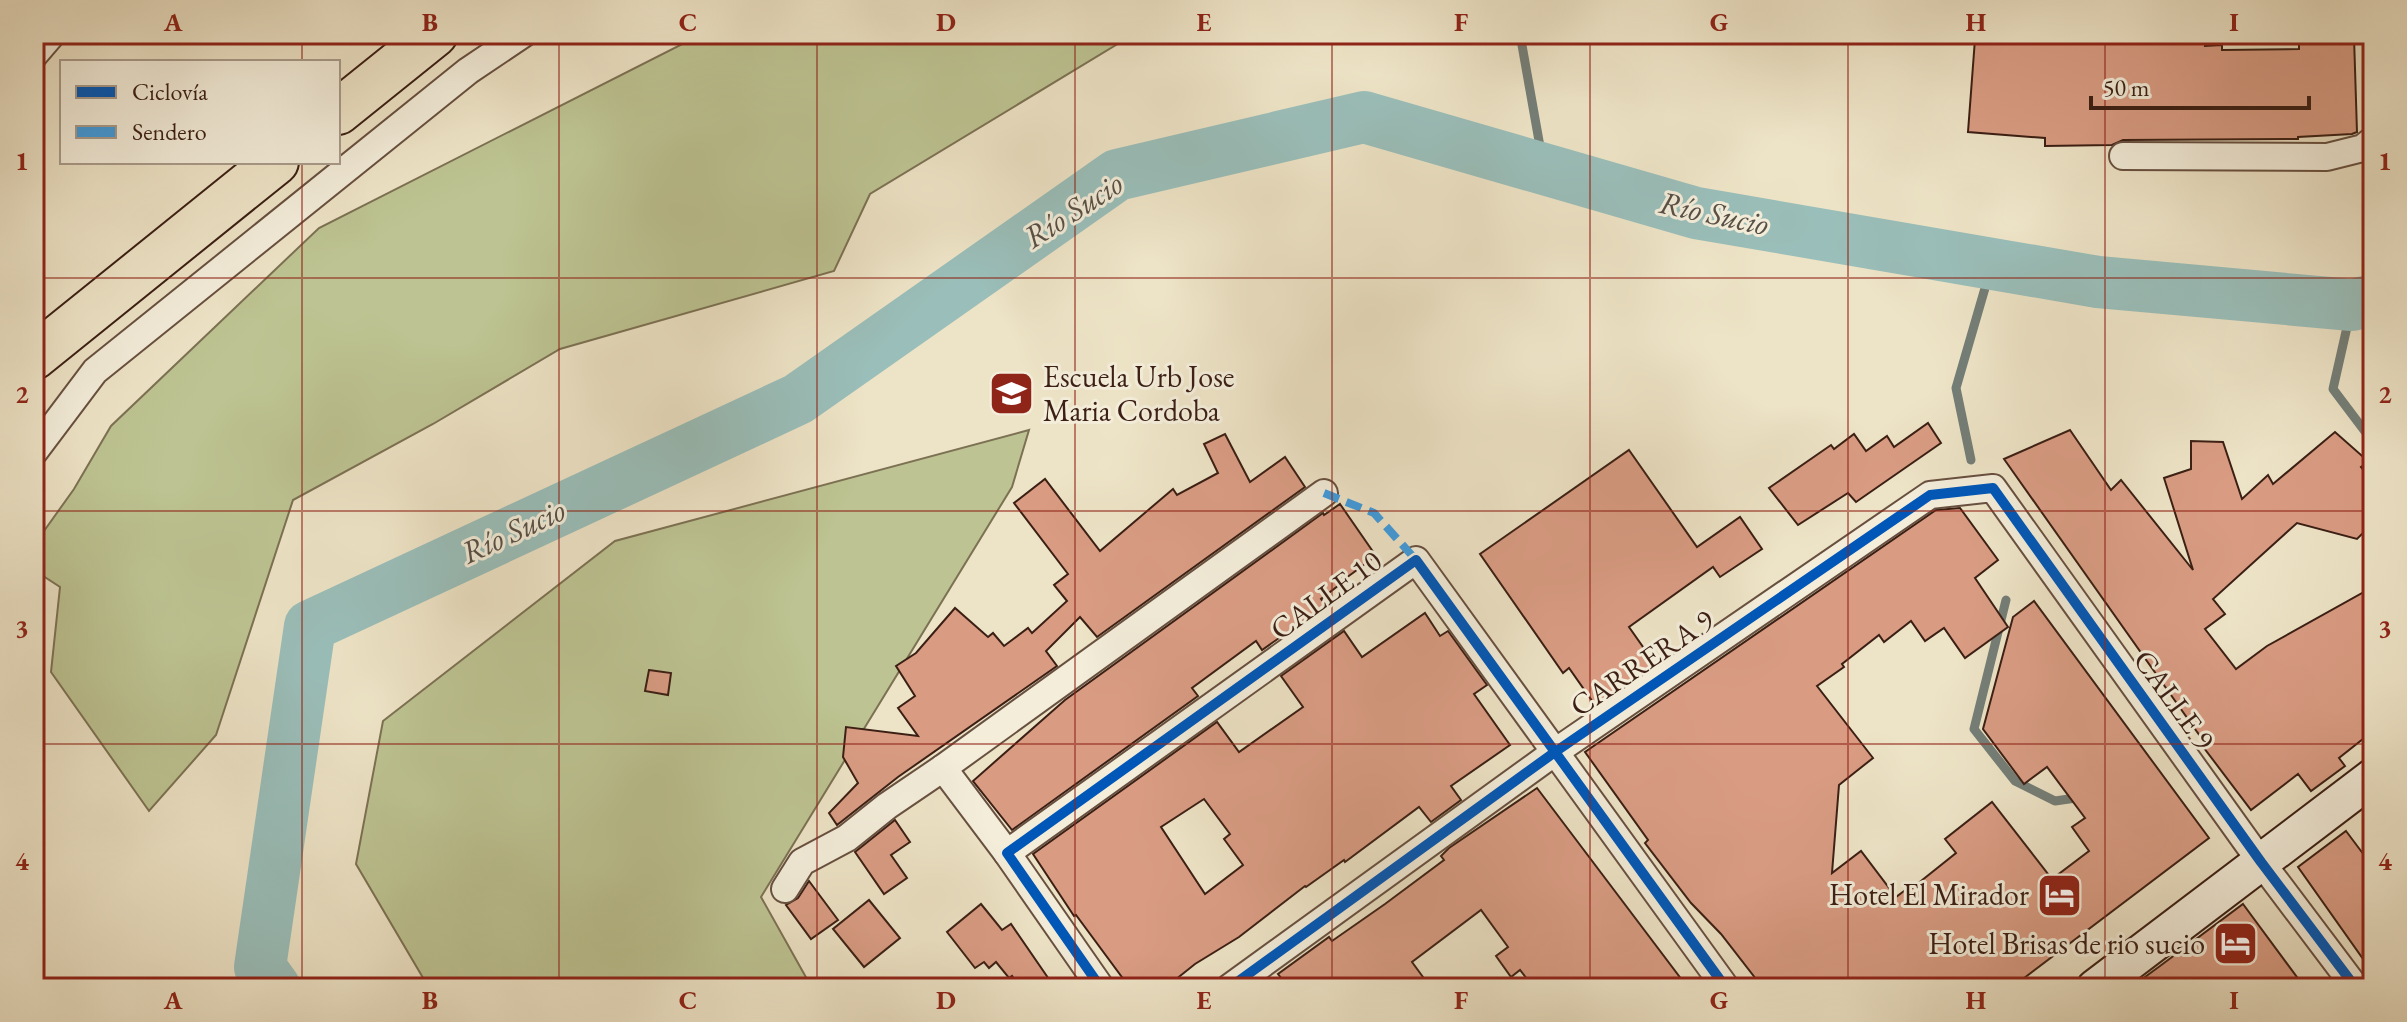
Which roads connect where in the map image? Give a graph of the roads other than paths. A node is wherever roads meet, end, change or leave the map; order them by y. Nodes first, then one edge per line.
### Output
1 (52, 34) edge
2 (435, 34) edge
3 (523, 34) edge
4 (34, 55) edge
5 (340, 110) edge
6 (2373, 140) edge
7 (2123, 156) dead end
8 (274, 164) edge
9 (34, 357) edge
10 (34, 452) edge
11 (1324, 493) dead end
12 (1930, 495) joint
13 (1555, 752) junction
14 (943, 768) junction
15 (2373, 777) edge
16 (1007, 853) junction
17 (2261, 862) junction
18 (785, 889) dead end
19 (1101, 988) edge
20 (1229, 988) edge
21 (1726, 988) edge
22 (2095, 988) edge
23 (2356, 988) edge

1 - 4 street
2 - 5 highway
3 - 10 street
6 - 7 street
8 - 9 highway
11 - 14 street
12 - 13 street, CARRERA 9
12 - 17 street, CALLE 9
13 - 16 street, CALLE 10
13 - 20 street, CARRERA 9
13 - 21 street, CALLE 10
14 - 16 street
14 - 18 street
15 - 17 main road
16 - 19 street
17 - 22 main road
17 - 23 street, CALLE 9

